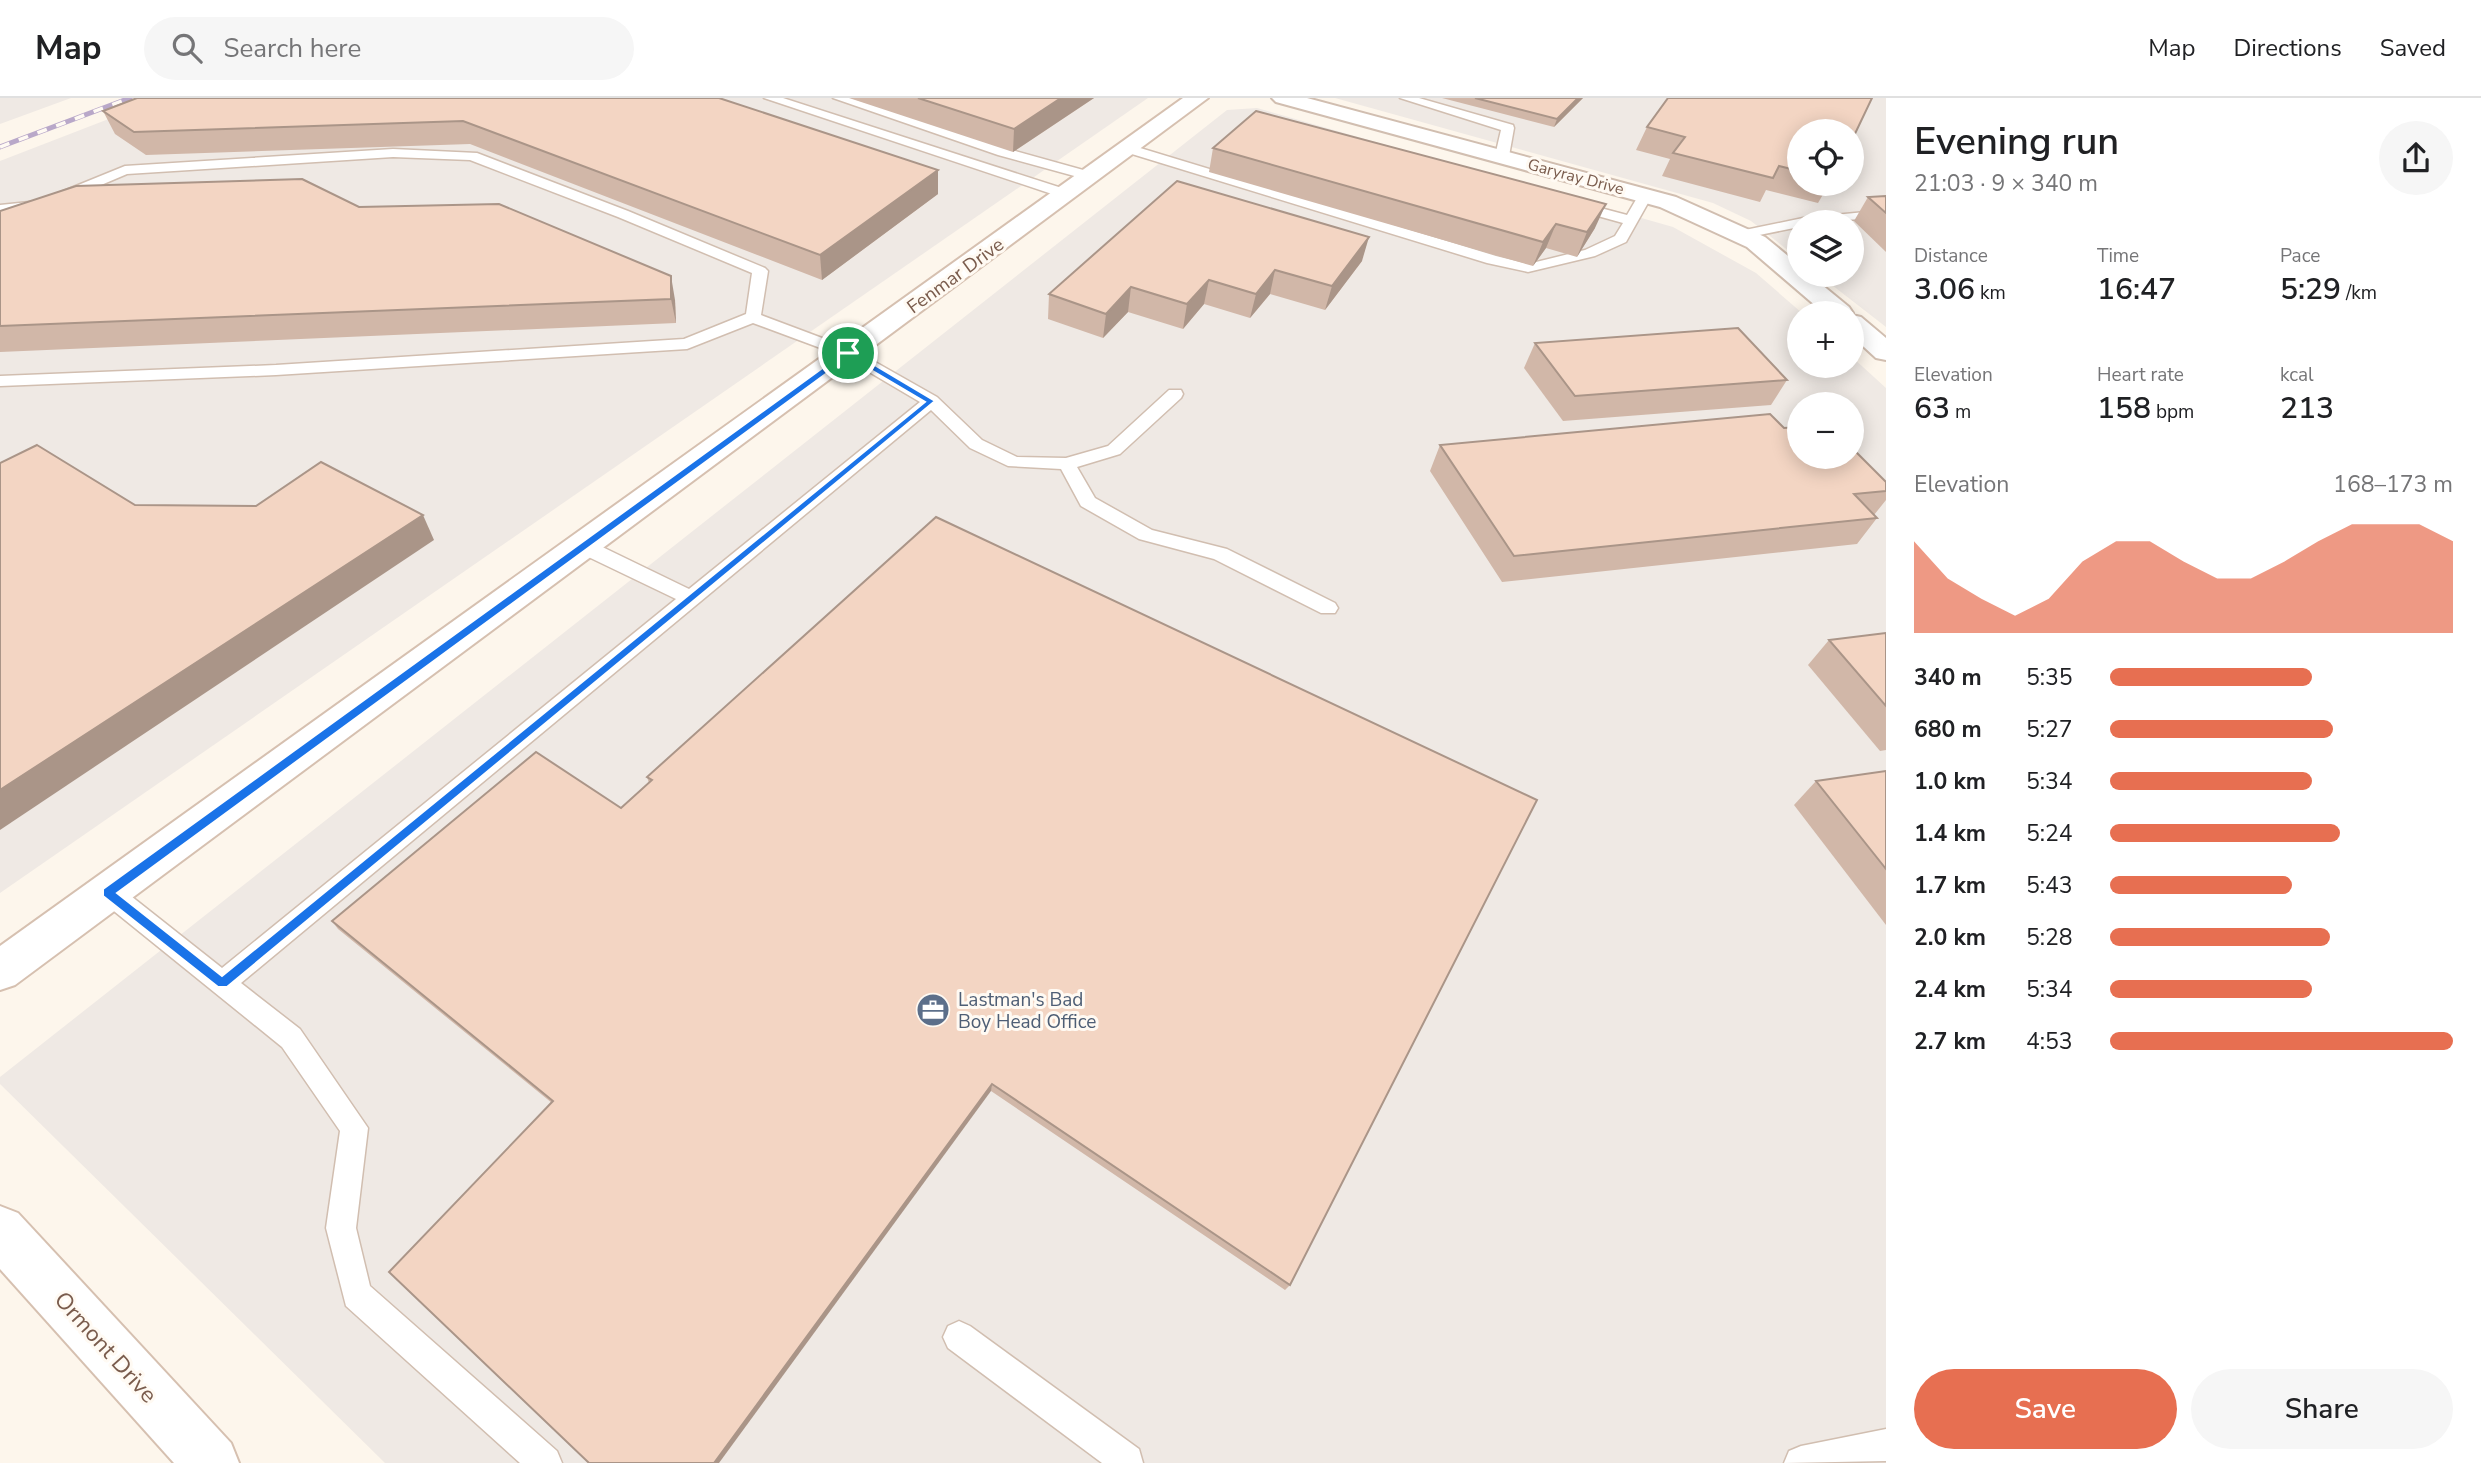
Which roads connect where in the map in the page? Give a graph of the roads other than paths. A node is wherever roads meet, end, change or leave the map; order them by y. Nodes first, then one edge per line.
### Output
1 (770, 98) edge
2 (839, 98) edge
3 (1197, 98) edge
4 (1283, 98) edge
5 (1406, 98) edge
6 (1128, 148) junction
7 (1502, 156) junction
8 (1077, 185) junction
9 (1646, 194) junction
10 (1555, 199) edge
11 (0, 209) edge
12 (1886, 214) edge
13 (1864, 216) edge
14 (1631, 221) junction
15 (1787, 226) edge
16 (1740, 235) junction
17 (1826, 301) edge
18 (753, 317) junction
19 (1864, 333) edge
20 (1886, 352) edge
21 (848, 353) junction
22 (0, 381) edge
23 (1175, 394) dead end
24 (931, 401) junction
25 (1067, 464) junction
26 (583, 546) junction
27 (691, 598) junction
28 (1328, 608) dead end
29 (108, 892) junction
30 (0, 971) edge
31 (222, 983) junction
32 (0, 1231) edge
33 (960, 1337) dead end
34 (1886, 1445) edge
35 (211, 1463) edge
36 (545, 1463) edge
37 (1126, 1463) edge
38 (1801, 1463) edge

1 - 8 lane
2 - 8 lane
3 - 6 street, Fenmar Drive
4 - 7 street, Garyray Drive
5 - 7 lane
6 - 8 street, Fenmar Drive
6 - 14 lane
7 - 9 street, Garyray Drive
8 - 21 street, Fenmar Drive
9 - 14 lane
9 - 16 street, Garyray Drive
10 - 14 lane
11 - 18 lane
12 - 13 lane
15 - 16 lane
16 - 17 street, Garyray Drive
18 - 21 lane
18 - 22 lane
19 - 20 street
21 - 24 lane
21 - 26 street, Fenmar Drive
23 - 25 lane
24 - 25 lane
24 - 27 lane
25 - 28 lane
26 - 27 lane
26 - 29 street, Fenmar Drive
27 - 31 lane
29 - 30 street, Fenmar Drive
29 - 31 lane
31 - 36 lane
32 - 35 street, Ormont Drive
33 - 37 lane
34 - 38 lane

